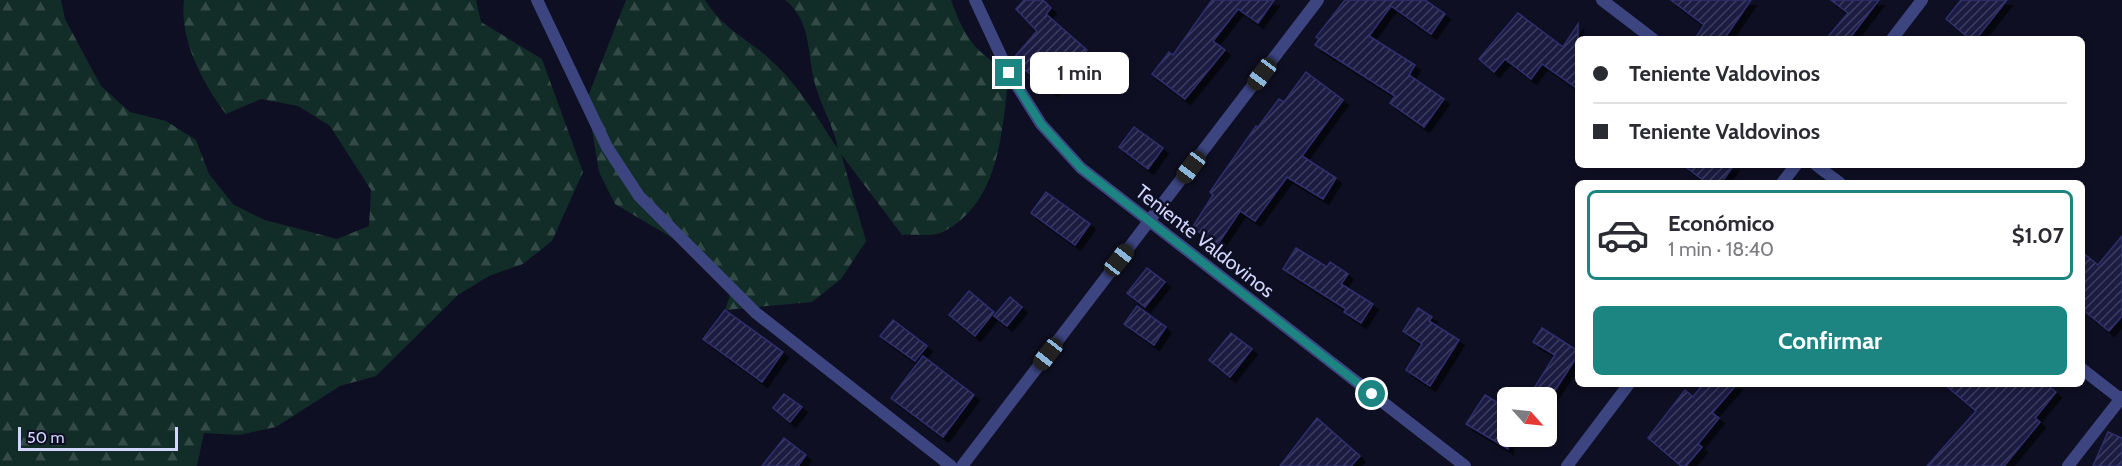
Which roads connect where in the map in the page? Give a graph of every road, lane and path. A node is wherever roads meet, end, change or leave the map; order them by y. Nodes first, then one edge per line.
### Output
1 (537, 0) edge
2 (975, 0) edge
3 (1318, 0) edge
4 (1602, 0) edge
5 (1922, 0) edge
6 (1649, 36) edge
7 (1894, 36) edge
8 (1794, 168) edge
9 (1820, 168) edge
10 (1784, 180) edge
11 (1836, 180) edge
12 (1148, 222) junction
13 (2085, 371) edge
14 (1627, 387) edge
15 (2122, 398) edge
16 (951, 466) edge
17 (962, 466) edge
18 (1465, 466) edge
19 (1567, 466) edge
20 (2068, 466) edge

1 - 16 street
2 - 12 street, Teniente Valdovinos
3 - 12 street
4 - 6 street
5 - 7 street
8 - 10 street
9 - 11 street
12 - 17 street
12 - 18 street, Teniente Valdovinos
13 - 15 street
14 - 19 street
15 - 20 street

